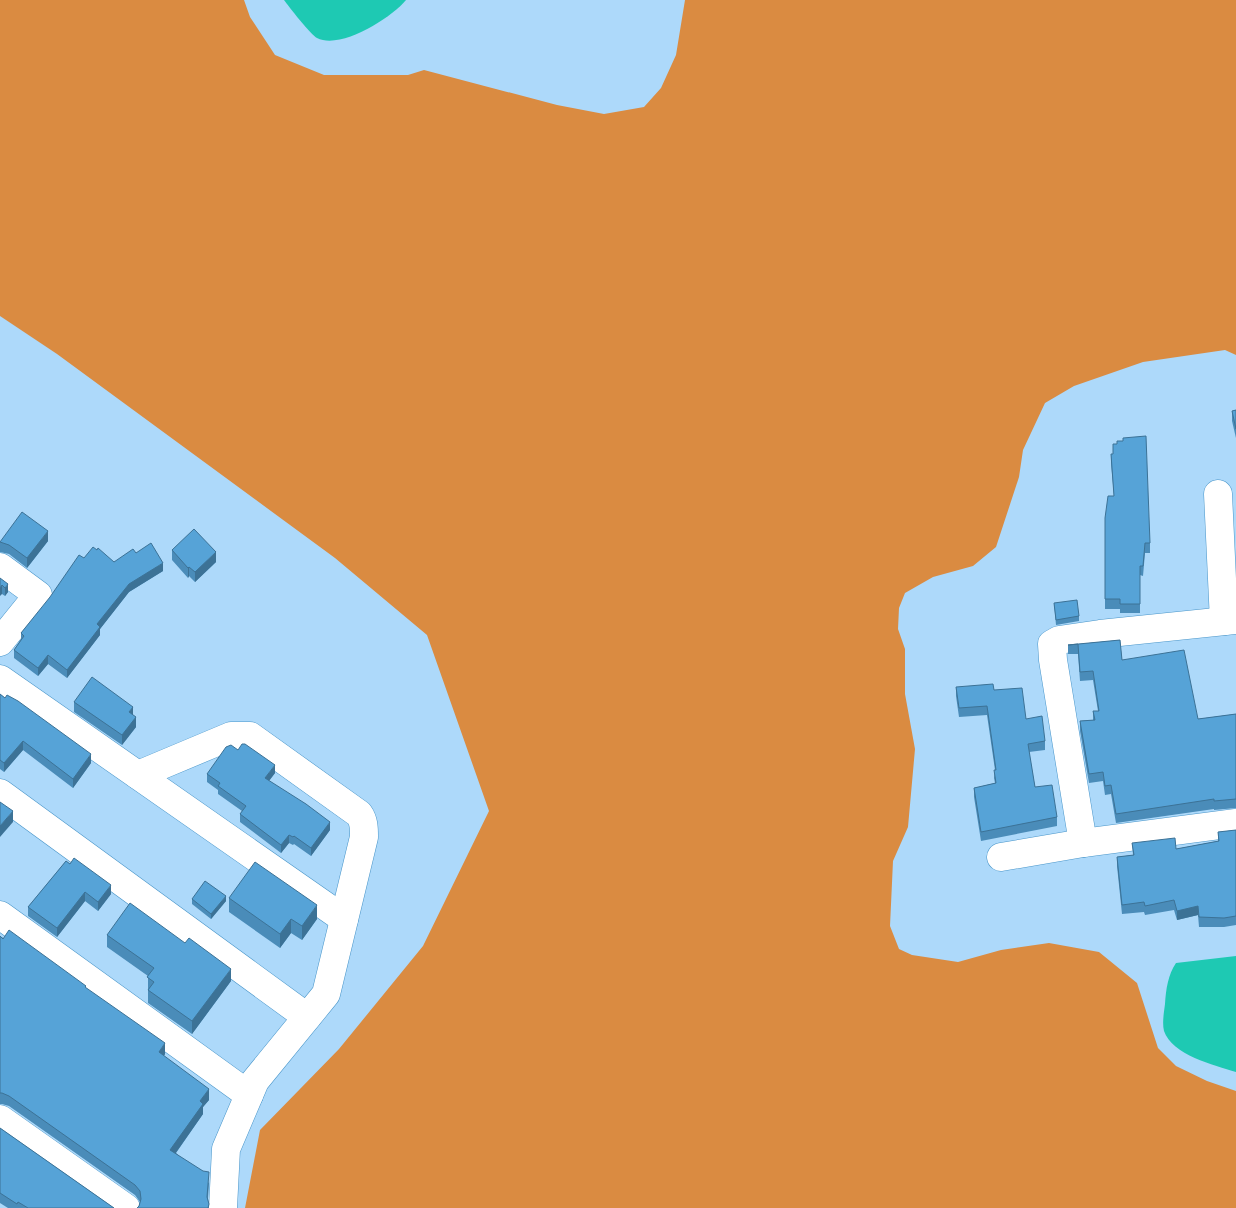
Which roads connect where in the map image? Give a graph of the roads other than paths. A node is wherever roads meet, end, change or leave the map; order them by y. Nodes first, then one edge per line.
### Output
1 (1218, 494) dead end
2 (0, 567) edge
3 (1230, 620) edge
4 (0, 642) edge
5 (0, 679) edge
6 (138, 775) junction
7 (0, 793) edge
8 (1236, 823) edge
9 (1083, 843) junction
10 (1000, 857) dead end
11 (0, 915) edge
12 (344, 919) junction
13 (307, 1016) junction
14 (249, 1095) junction
15 (0, 1119) edge
16 (126, 1208) edge
17 (223, 1208) edge

1 - 3 street
2 - 4 street
3 - 9 street
5 - 6 street
6 - 12 street
6 - 12 street
7 - 13 street
8 - 9 street
9 - 10 street
11 - 14 street
12 - 13 street
13 - 14 street
14 - 17 street
15 - 16 street

